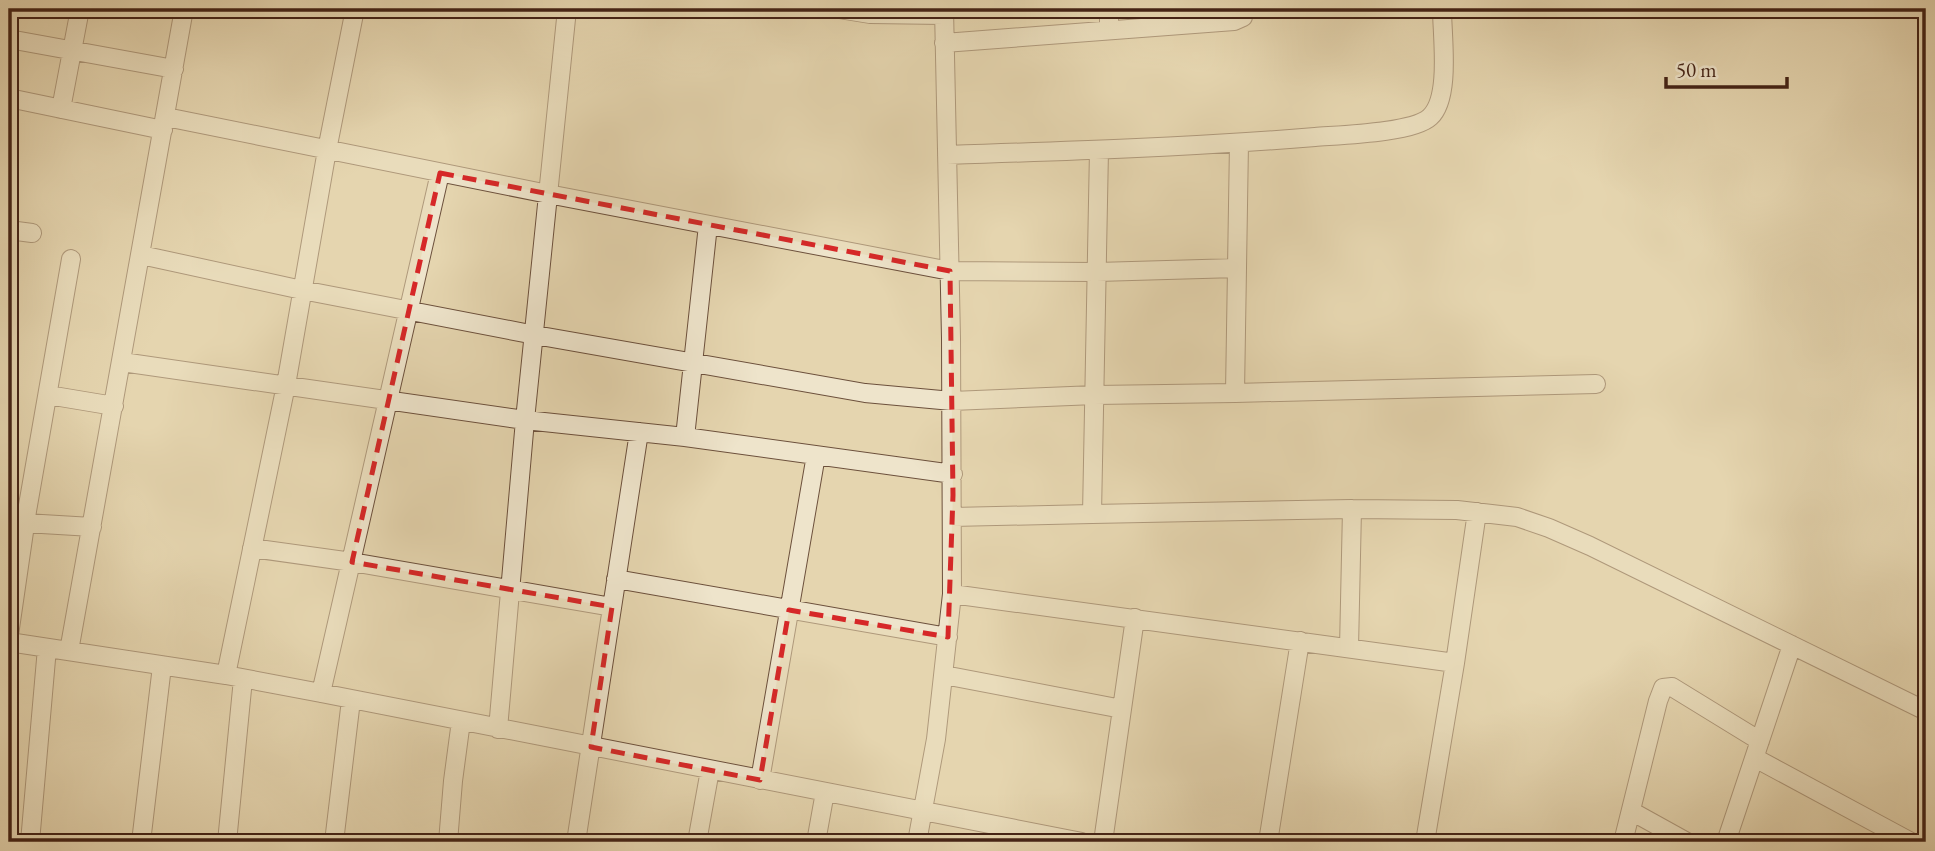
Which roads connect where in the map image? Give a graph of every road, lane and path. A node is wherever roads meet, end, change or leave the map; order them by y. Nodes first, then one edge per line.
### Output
1 (80, 9) edge
2 (184, 9) edge
3 (355, 9) edge
4 (567, 9) edge
5 (839, 9) edge
6 (1109, 9) edge
7 (1244, 9) edge
8 (1442, 9) edge
9 (944, 12) edge
10 (1110, 30) junction
11 (9, 39) edge
12 (944, 43) junction
13 (72, 51) junction
14 (174, 69) junction
15 (9, 99) edge
16 (61, 109) junction
17 (164, 124) junction
18 (1239, 143) junction
19 (327, 150) junction
20 (1099, 150) junction
21 (947, 155) junction
22 (440, 173) junction
23 (548, 194) junction
24 (708, 225) junction
25 (9, 230) edge
26 (32, 233) dead end
27 (141, 255) junction
28 (71, 259) dead end
29 (1237, 268) junction
30 (950, 271) junction
31 (1097, 272) junction
32 (302, 289) junction
33 (410, 310) junction
34 (535, 335) junction
35 (122, 362) junction
36 (694, 363) junction
37 (1596, 384) dead end
38 (286, 385) junction
39 (1235, 393) junction
40 (48, 395) junction
41 (1095, 395) junction
42 (390, 400) junction
43 (952, 401) junction
44 (114, 407) junction
45 (525, 419) junction
46 (639, 432) junction
47 (685, 437) junction
48 (816, 455) junction
49 (953, 474) junction
50 (1352, 509) junction
51 (1477, 512) junction
52 (1092, 514) junction
53 (952, 517) junction
54 (25, 523) junction
55 (92, 527) junction
56 (252, 548) junction
57 (15, 549) edge
58 (352, 562) junction
59 (616, 579) junction
60 (511, 590) junction
61 (952, 594) junction
62 (612, 607) junction
63 (789, 610) junction
64 (1135, 618) junction
65 (9, 635) edge
66 (948, 636) junction
67 (1300, 641) junction
68 (9, 642) edge
69 (1792, 645) junction
70 (47, 648) junction
71 (1349, 648) junction
72 (69, 651) junction
73 (1455, 663) junction
74 (163, 666) junction
75 (944, 675) junction
76 (234, 677) junction
77 (321, 693) junction
78 (351, 700) junction
79 (1122, 709) junction
80 (1926, 710) edge
81 (461, 721) junction
82 (498, 729) junction
83 (591, 747) junction
84 (1757, 750) junction
85 (710, 770) junction
86 (760, 780) junction
87 (825, 792) junction
88 (925, 810) junction
89 (1630, 811) junction
90 (1022, 836) edge
91 (1888, 837) edge
92 (30, 842) edge
93 (141, 842) edge
94 (228, 842) edge
95 (334, 842) edge
96 (448, 842) edge
97 (576, 842) edge
98 (698, 842) edge
99 (816, 842) edge
100 (918, 842) edge
101 (1082, 842) edge
102 (1103, 842) edge
103 (1268, 842) edge
104 (1425, 842) edge
105 (1623, 842) edge
106 (1687, 842) edge
107 (1726, 842) edge
108 (1911, 842) edge

1 - 13 street
2 - 14 street
3 - 19 street
4 - 23 street
5 - 9 street
6 - 10 street
7 - 10 street
8 - 18 street
9 - 12 street
10 - 12 street
11 - 13 street
12 - 21 street
13 - 14 street
13 - 16 street
14 - 17 street
15 - 16 street
16 - 17 street
17 - 19 street
17 - 27 street
18 - 20 street
18 - 29 street
19 - 22 street
19 - 32 street
20 - 21 street
20 - 31 street
21 - 30 street
22 - 23 street
22 - 33 street
23 - 24 street
23 - 34 street
24 - 30 street
24 - 36 street
25 - 26 street
27 - 32 street
27 - 35 street
28 - 40 street
29 - 31 street
29 - 39 street
30 - 31 street
30 - 43 street
31 - 41 street
32 - 33 street
32 - 38 street
33 - 34 street
33 - 42 street
34 - 36 street
34 - 45 street
35 - 38 street
35 - 44 street
36 - 43 street
36 - 47 street
37 - 39 street
38 - 42 street
38 - 56 street
39 - 41 street
40 - 44 street
40 - 54 street
41 - 43 street
41 - 52 street
42 - 45 street
42 - 58 street
43 - 49 street
44 - 55 street
45 - 46 street
45 - 60 street
46 - 47 street
46 - 59 street
47 - 48 street
48 - 49 street
48 - 63 street
49 - 53 street
50 - 51 street
50 - 52 street
50 - 71 street
51 - 69 street
51 - 73 street
52 - 53 street
53 - 61 street
54 - 55 street
54 - 57 street
55 - 72 street
56 - 58 street
56 - 76 street
57 - 65 street
58 - 60 street
58 - 77 street
59 - 62 street
59 - 63 street
60 - 62 street
60 - 82 street
61 - 64 street
61 - 66 street
62 - 83 street
63 - 66 street
63 - 86 street
64 - 67 street
64 - 79 street
66 - 75 street
67 - 71 street
67 - 103 street
68 - 70 street
69 - 80 street
69 - 84 street
70 - 72 street
70 - 92 street
71 - 73 street
72 - 74 street
73 - 104 street
74 - 76 street
74 - 93 street
75 - 79 street
75 - 88 street
76 - 77 street
76 - 94 street
77 - 78 street
78 - 81 street
78 - 95 street
79 - 102 street
81 - 82 street
81 - 96 street
82 - 83 street
83 - 85 street
83 - 97 street
84 - 89 street
84 - 91 street
84 - 107 street
85 - 86 street
85 - 98 street
86 - 87 street
87 - 88 street
87 - 99 street
88 - 90 street
88 - 100 street
89 - 105 street
89 - 106 street
90 - 101 street
91 - 108 street

